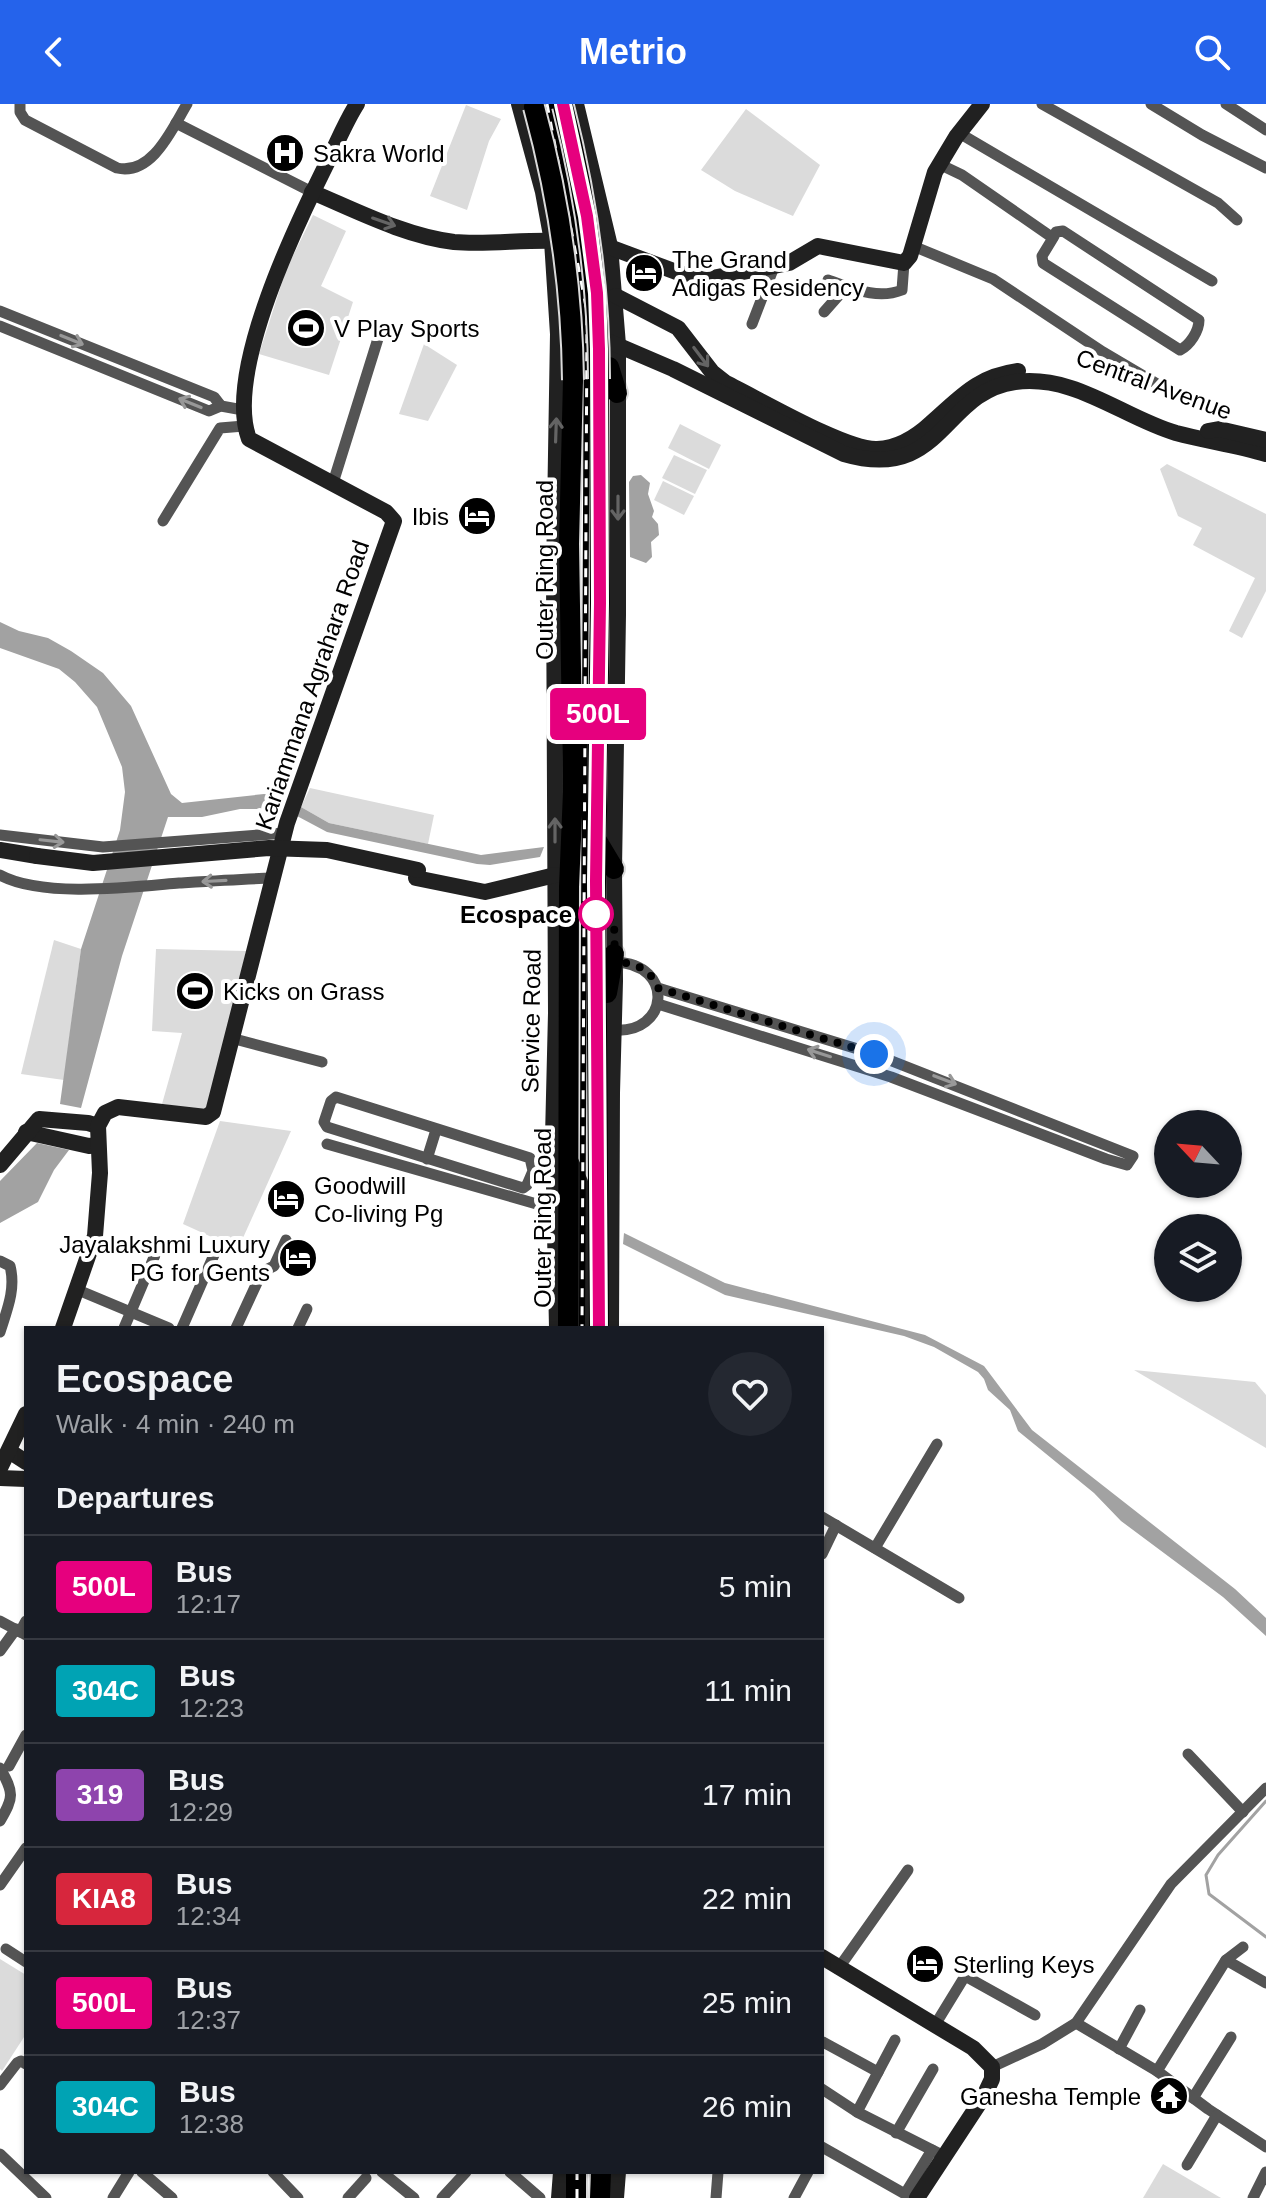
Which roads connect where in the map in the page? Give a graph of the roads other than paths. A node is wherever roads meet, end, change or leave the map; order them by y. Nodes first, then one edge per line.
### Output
1 (20, 104) edge
2 (187, 104) edge
3 (357, 104) edge
4 (982, 104) edge
5 (1042, 104) edge
6 (1151, 104) edge
7 (1226, 104) edge
8 (548, 105) edge
9 (176, 123) junction
10 (1266, 130) edge
11 (583, 132) junction
12 (959, 133) junction
13 (558, 140) junction
14 (532, 147) junction
15 (939, 164) junction
16 (1266, 168) edge
17 (312, 192) junction
18 (1237, 220) dead end
19 (1053, 238) junction
20 (552, 241) junction
21 (577, 243) junction
22 (610, 246) junction
23 (913, 246) junction
24 (904, 263) junction
25 (772, 267) junction
26 (828, 280) dead end
27 (1212, 281) dead end
28 (847, 286) junction
29 (616, 296) junction
30 (0, 311) edge
31 (824, 312) dead end
32 (752, 324) dead end
33 (0, 326) edge
34 (381, 329) dead end
35 (581, 333) junction
36 (558, 334) junction
37 (618, 345) junction
38 (571, 373) junction
39 (1169, 391) dead end
40 (617, 393) junction
41 (221, 406) junction
42 (244, 418) junction
43 (1204, 434) junction
44 (1266, 440) edge
45 (1266, 447) edge
46 (1266, 454) edge
47 (1266, 461) edge
48 (333, 483) junction
49 (163, 521) dead end
50 (286, 828) junction
51 (0, 835) edge
52 (596, 839) junction
53 (0, 850) edge
54 (0, 859) edge
55 (37, 860) junction
56 (614, 869) junction
57 (555, 871) junction
58 (0, 875) edge
59 (273, 878) junction
60 (619, 960) junction
61 (562, 980) junction
62 (658, 988) junction
63 (658, 1004) junction
64 (612, 1030) junction
65 (231, 1038) junction
66 (322, 1062) dead end
67 (897, 1062) junction
68 (891, 1077) junction
69 (604, 1094) junction
70 (998, 1101) junction
71 (992, 1116) junction
72 (93, 1124) junction
73 (436, 1130) junction
74 (33, 1134) junction
75 (1081, 1136) junction
76 (327, 1144) dead end
77 (93, 1146) junction
78 (1076, 1149) junction
79 (1109, 1154) junction
80 (427, 1159) junction
81 (1130, 1161) dead end
82 (561, 1163) junction
83 (0, 1165) edge
84 (533, 1171) junction
85 (554, 1209) junction
86 (286, 1240) dead end
87 (217, 1248) dead end
88 (155, 1255) dead end
89 (0, 1261) edge
90 (78, 1290) junction
91 (307, 1309) dead end
92 (130, 1313) junction
93 (64, 1326) edge
94 (125, 1326) edge
95 (164, 1326) edge
96 (183, 1326) edge
97 (237, 1326) edge
98 (299, 1326) edge
99 (557, 1326) edge
100 (568, 1326) edge
101 (584, 1326) edge
102 (599, 1326) edge
103 (611, 1326) edge
104 (0, 1332) edge
105 (24, 1418) edge
106 (937, 1444) dead end
107 (9, 1451) junction
108 (24, 1461) edge
109 (0, 1468) edge
110 (0, 1478) edge
111 (24, 1479) edge
112 (824, 1518) edge
113 (836, 1525) junction
114 (875, 1548) junction
115 (824, 1550) edge
116 (959, 1598) dead end
117 (0, 1621) edge
118 (22, 1629) edge
119 (0, 1651) edge
120 (24, 1738) edge
121 (1188, 1754) dead end
122 (4, 1767) edge
123 (1266, 1788) edge
124 (1243, 1812) junction
125 (0, 1821) edge
126 (24, 1854) edge
127 (908, 1870) dead end
128 (0, 1885) edge
129 (1243, 1947) dead end
130 (6, 1949) dead end
131 (824, 1958) edge
132 (1226, 1960) junction
133 (24, 1961) edge
134 (838, 1969) junction
135 (1266, 1983) edge
136 (1140, 2010) dead end
137 (1035, 2015) dead end
138 (1076, 2023) junction
139 (935, 2025) junction
140 (1231, 2037) dead end
141 (895, 2040) dead end
142 (824, 2043) edge
143 (1119, 2049) junction
144 (24, 2063) edge
145 (992, 2067) junction
146 (933, 2069) dead end
147 (1157, 2071) junction
148 (878, 2072) junction
149 (0, 2085) edge
150 (824, 2090) edge
151 (1193, 2098) junction
152 (857, 2112) junction
153 (1217, 2115) junction
154 (896, 2133) junction
155 (1265, 2145) edge
156 (824, 2148) edge
157 (0, 2154) edge
158 (939, 2154) junction
159 (1187, 2165) dead end
160 (1266, 2172) edge
161 (128, 2174) edge
162 (144, 2174) edge
163 (275, 2174) edge
164 (387, 2174) edge
165 (464, 2174) edge
166 (512, 2174) edge
167 (561, 2174) edge
168 (576, 2174) edge
169 (602, 2174) edge
170 (618, 2174) edge
171 (716, 2174) edge
172 (807, 2174) edge
173 (366, 2178) dead end
174 (717, 2195) edge
175 (615, 2197) edge
176 (46, 2198) edge
177 (113, 2198) edge
178 (172, 2198) edge
179 (298, 2198) edge
180 (348, 2198) edge
181 (414, 2198) edge
182 (442, 2198) edge
183 (540, 2198) edge
184 (559, 2198) edge
185 (576, 2198) edge
186 (729, 2198) edge
187 (794, 2198) edge
188 (917, 2198) edge
189 (1253, 2198) edge

1 - 9 street
2 - 9 street
3 - 17 street
4 - 12 street
5 - 18 street
6 - 16 street
7 - 10 street
8 - 11 street
8 - 13 highway
8 - 14 street, Service Road
8 - 38 highway, Outer Ring Road, bridge
8 - 52 highway, bridge
9 - 17 street
11 - 13 street
11 - 22 street
12 - 15 street
12 - 27 street
13 - 14 street
13 - 21 highway
14 - 20 street, Service Road
15 - 19 street
15 - 23 street
17 -> 20 street
17 - 42 street
19 - 19 street
20 - 21 street
20 - 36 street, Service Road
21 - 22 street
21 - 35 highway
22 - 25 street
22 - 29 street
23 - 24 street
23 - 39 street
24 - 25 street
24 - 28 street
25 - 32 street
26 - 28 street
28 - 31 street
29 - 37 street
29 -> 43 street, Central Avenue
30 -> 41 street
41 -> 33 street
34 - 48 street
35 - 36 street
35 - 37 street, Central Avenue
35 - 38 highway
36 - 38 street, Service Road
37 - 40 street
37 - 43 street, Central Avenue
38 - 40 highway
57 -> 38 street, Service Road
38 - 61 highway, Outer Ring Road
40 -> 56 street
41 - 42 street
42 - 48 street, Kariammana Agrahara Road
42 - 49 street
43 - 44 street
43 - 45 street, Central Avenue
43 - 46 street, Central Avenue
43 - 47 street
48 - 50 street, Kariammana Agrahara Road
51 -> 50 street
50 - 59 street, Kariammana Agrahara Road
52 - 56 highway
52 - 64 highway
53 - 55 street
54 - 55 street
55 - 57 street, bridge
56 - 60 street
57 - 61 street, Service Road
59 -> 58 street
59 - 65 street, Kariammana Agrahara Road
60 - 62 street
60 - 64 highway
61 - 82 highway, Outer Ring Road
62 - 63 street
62 - 67 street
63 - 64 street
68 -> 63 street
64 - 69 highway
65 - 66 street
65 - 72 street, Kariammana Agrahara Road
67 - 68 street
67 -> 70 street
68 - 71 street
69 - 102 highway
69 - 103 street
70 - 71 street
70 - 75 street
71 - 78 street
72 - 74 street
72 - 77 street
73 - 80 street
73 - 80 street
73 - 84 street
74 - 77 street
74 - 83 street
75 - 78 street
75 - 79 street
76 - 85 street
77 - 90 street
78 - 79 street
79 - 81 street
80 - 84 street
82 - 84 street
82 - 85 street
82 - 100 highway, Outer Ring Road
82 - 101 street
85 - 99 street
86 - 97 street
87 - 96 street
88 - 92 street
89 - 104 street
90 - 92 street
90 - 93 street
91 - 98 street
92 - 94 street
92 - 95 street
105 - 107 street
106 - 114 street
107 - 108 street
107 - 109 street
110 - 111 street
112 - 113 street
113 - 114 street
113 - 115 street
114 - 116 street
117 - 118 street
118 - 119 street
120 - 122 street
121 - 124 street
122 - 125 street
123 - 124 street
124 - 138 street
126 - 128 street
127 - 134 street
129 - 132 street
130 - 133 street
131 - 134 street
132 - 135 street
132 - 147 street
134 - 139 street
136 - 143 street
137 - 139 street
138 - 143 street
138 - 145 street
139 - 145 street
140 - 151 street
141 - 148 street
142 - 148 street
143 - 147 street
144 - 149 street
145 - 158 street
146 - 154 street
147 - 151 street
148 - 152 street
150 - 152 street
151 - 153 street
152 - 154 street
153 - 155 street
153 - 159 street
154 - 158 street
156 - 158 street
157 - 176 street
158 - 188 street
160 - 189 street
161 - 177 street
162 - 178 street
163 - 179 street
164 - 181 street
165 - 182 street
166 - 183 street
167 - 184 street
168 - 185 highway
169 - 175 highway
170 - 175 street
171 - 174 street
172 - 187 street
173 - 180 street
174 - 186 street

